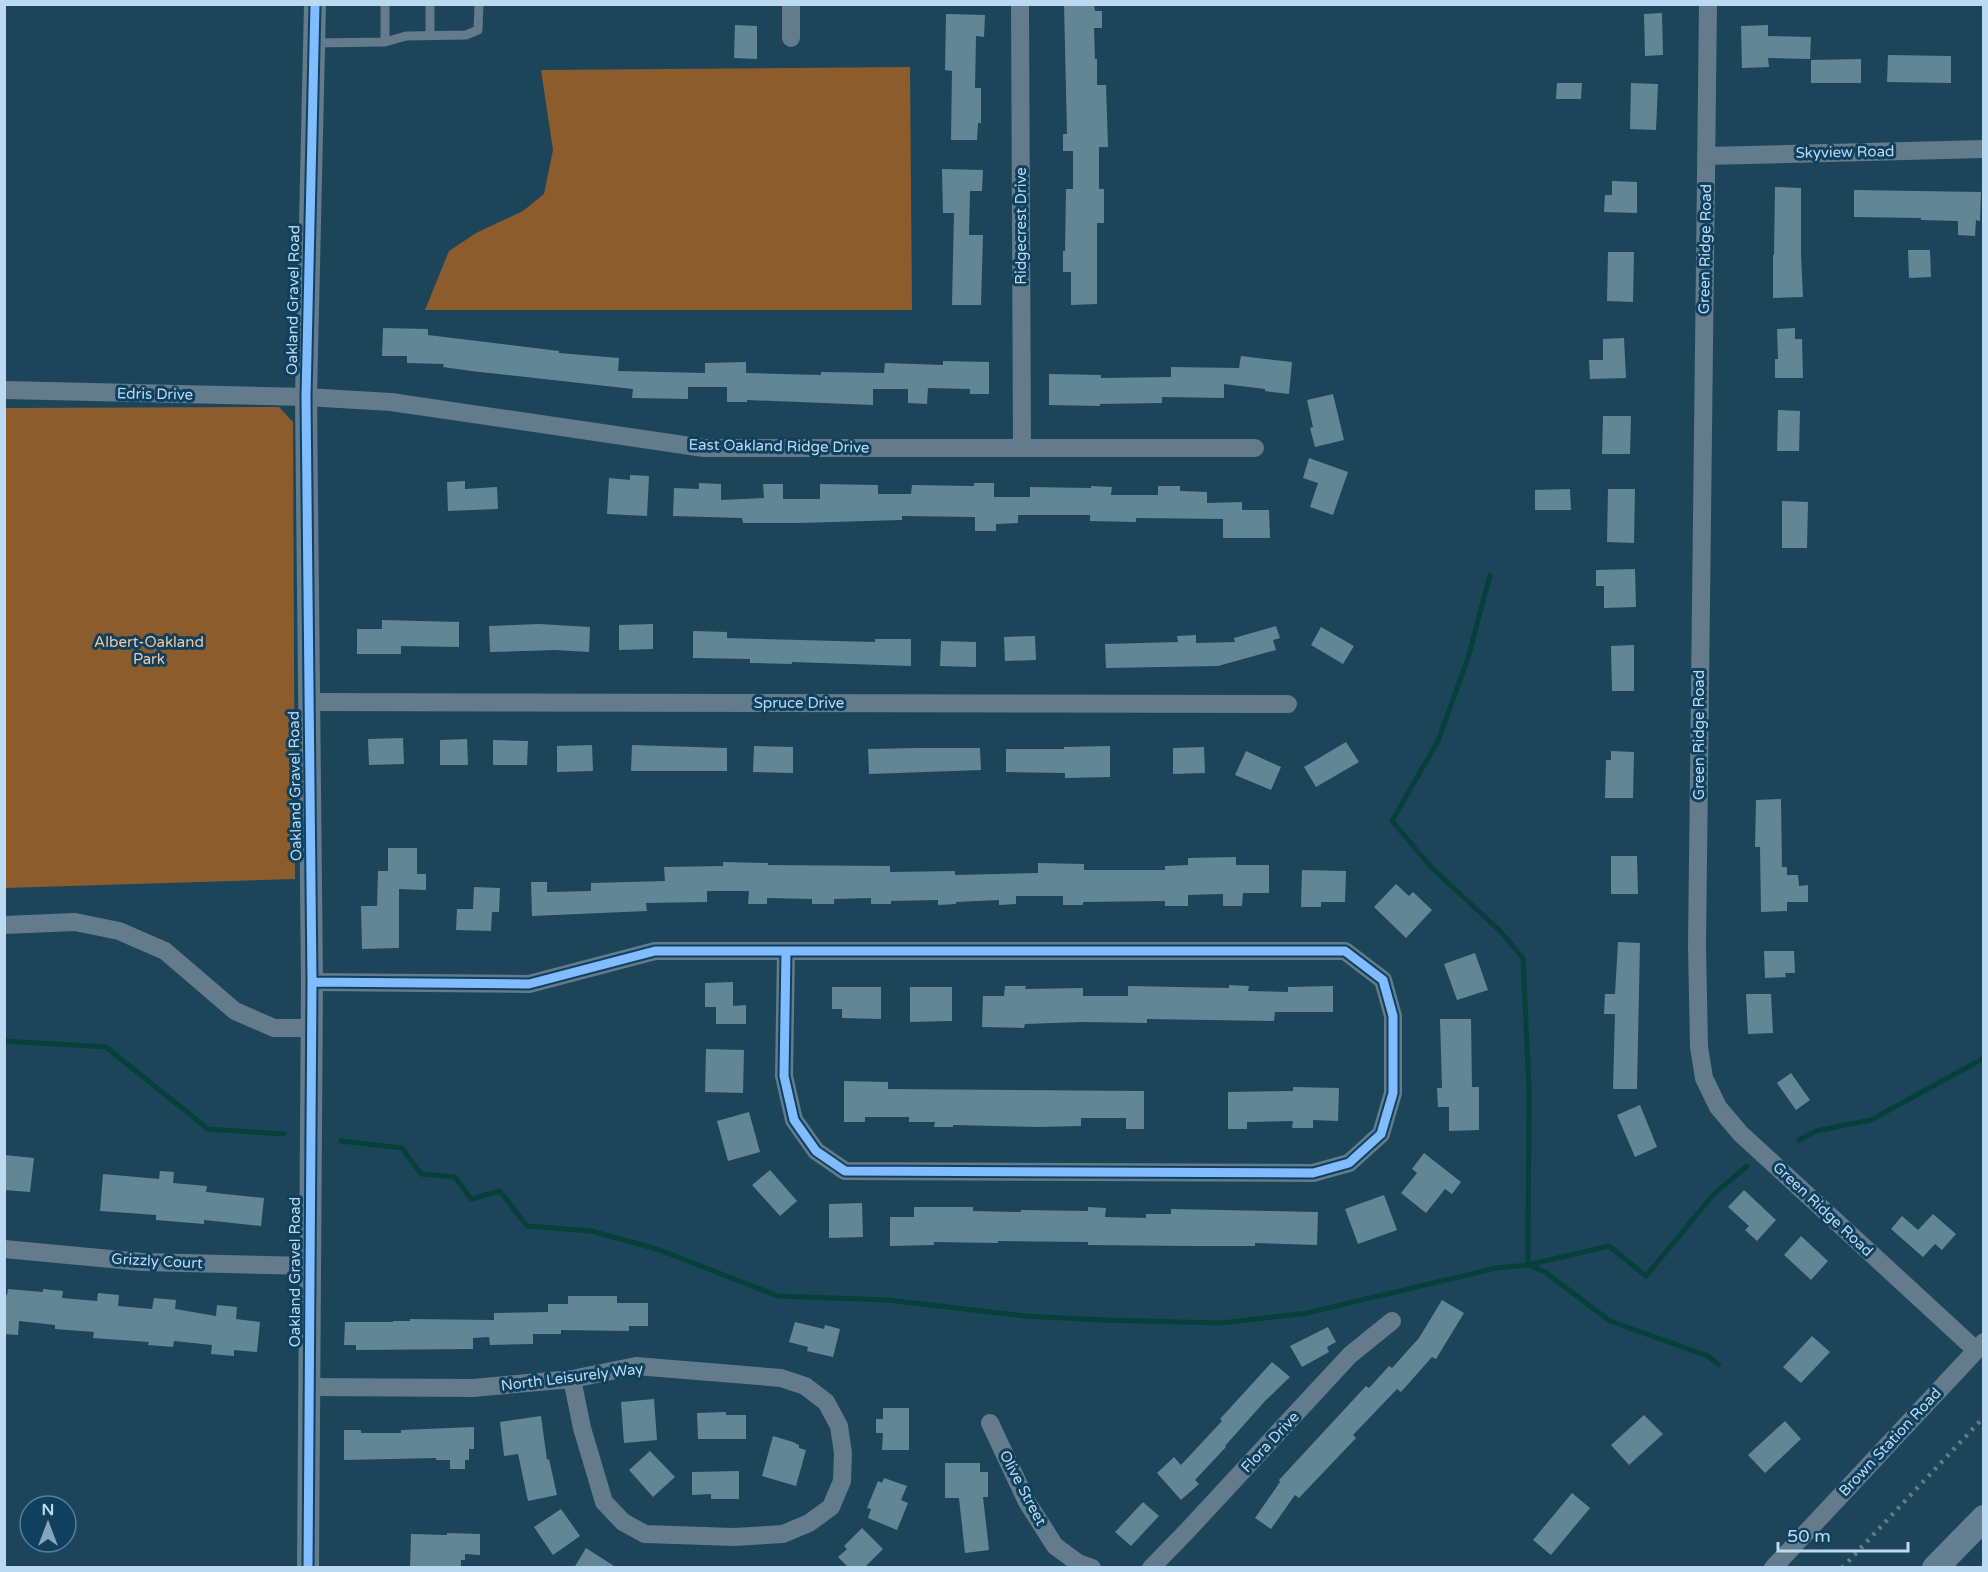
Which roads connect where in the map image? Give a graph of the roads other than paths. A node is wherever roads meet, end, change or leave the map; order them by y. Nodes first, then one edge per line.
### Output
1 (315, 4) edge
2 (385, 4) edge
3 (430, 4) edge
4 (479, 4) edge
5 (791, 4) edge
6 (1020, 4) edge
7 (1708, 4) edge
8 (430, 35) junction
9 (790, 38) dead end
10 (385, 42) junction
11 (314, 43) junction
12 (1983, 149) edge
13 (1706, 156) junction
14 (4, 390) edge
15 (306, 397) junction
16 (1022, 448) junction
17 (1255, 448) dead end
18 (310, 702) junction
19 (1288, 704) dead end
20 (4, 925) edge
21 (786, 951) junction
22 (312, 982) junction
23 (310, 1028) junction
24 (4, 1249) edge
25 (310, 1266) junction
26 (1392, 1321) dead end
27 (1980, 1346) edge
28 (572, 1379) junction
29 (309, 1387) junction
30 (990, 1423) dead end
31 (1983, 1518) edge
32 (308, 1568) edge
33 (1092, 1568) edge
34 (1151, 1568) edge
35 (1773, 1568) edge
36 (1935, 1568) edge

1 - 11 street, Oakland Gravel Road
2 - 10 lane
3 - 8 lane
4 - 8 lane
5 - 9 street
6 - 16 street, Ridgecrest Drive
7 - 13 street, Green Ridge Road
8 - 10 lane
10 - 11 lane
11 - 15 street, Oakland Gravel Road
12 - 13 street, Skyview Road
13 - 27 street, Green Ridge Road
14 - 15 street, Edris Drive
15 - 16 street, East Oakland Ridge Drive
15 - 18 street, Oakland Gravel Road
16 - 17 street, East Oakland Ridge Drive
18 - 19 street, Spruce Drive
18 - 22 street, Oakland Gravel Road
20 - 23 street
21 - 21 street
21 - 22 street
22 - 23 street, Oakland Gravel Road
23 - 25 street, Oakland Gravel Road
24 - 25 street, Grizzly Court
25 - 29 street, Oakland Gravel Road
26 - 34 street, Flora Drive
27 - 35 street, Brown Station Road
28 - 28 street, North Leisurely Way
28 - 29 street, North Leisurely Way
29 - 32 street, Oakland Gravel Road
30 - 33 street, Olive Street
31 - 36 main road

